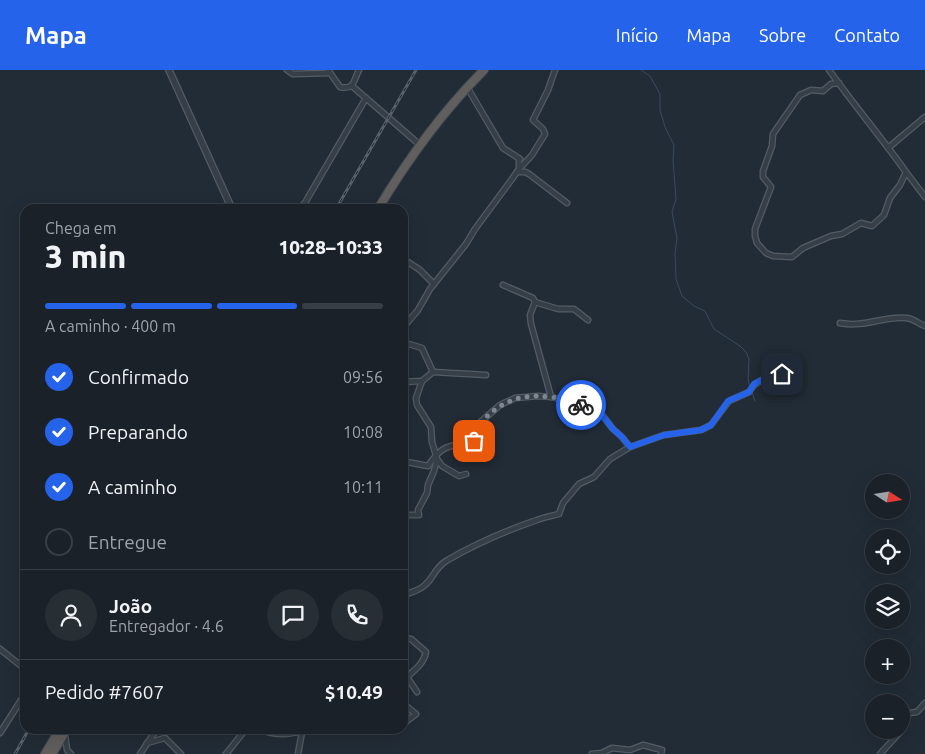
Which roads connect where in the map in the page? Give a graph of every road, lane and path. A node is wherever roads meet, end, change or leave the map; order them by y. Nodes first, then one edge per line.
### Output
1 (169, 70) edge
2 (286, 70) edge
3 (359, 70) edge
4 (484, 70) edge
5 (555, 70) edge
6 (829, 70) edge
7 (329, 72) edge
8 (839, 83) junction
9 (352, 86) junction
10 (467, 87) junction
11 (366, 98) junction
12 (925, 116) edge
13 (420, 145) junction
14 (888, 148) junction
15 (519, 158) junction
16 (526, 160) junction
17 (518, 170) junction
18 (906, 172) junction
19 (925, 197) edge
20 (566, 202) dead end
21 (230, 204) edge
22 (304, 204) edge
23 (381, 204) edge
24 (408, 262) edge
25 (434, 284) junction
26 (503, 285) dead end
27 (535, 302) junction
28 (588, 320) dead end
29 (408, 322) edge
30 (840, 323) dead end
31 (925, 326) edge
32 (408, 344) edge
33 (433, 372) junction
34 (782, 374) dead end
35 (486, 375) dead end
36 (422, 381) junction
37 (408, 382) edge
38 (551, 397) junction
39 (468, 438) junction
40 (474, 441) dead end
41 (630, 447) junction
42 (437, 456) junction
43 (408, 462) edge
44 (466, 474) dead end
45 (408, 515) edge
46 (408, 593) edge
47 (408, 638) edge
48 (0, 649) edge
49 (20, 665) edge
50 (408, 676) edge
51 (408, 678) edge
52 (418, 692) dead end
53 (20, 703) edge
54 (925, 703) edge
55 (408, 707) edge
56 (408, 720) edge
57 (0, 733) edge
58 (59, 734) edge
59 (60, 734) edge
60 (63, 734) edge
61 (154, 734) edge
62 (242, 734) edge
63 (301, 734) edge
64 (148, 743) junction
65 (45, 754) edge
66 (52, 754) edge
67 (71, 754) edge
68 (140, 754) edge
69 (180, 754) edge
70 (226, 754) edge
71 (298, 754) edge
72 (592, 754) edge
73 (660, 754) edge
74 (880, 754) edge

1 - 21 street
2 - 7 street
3 - 9 street
4 - 10 highway
5 - 16 street
6 - 8 street
7 - 9 street
8 - 14 street
8 - 18 street
9 - 11 street
10 - 13 highway
10 - 15 street
11 - 13 street
11 - 22 street
12 - 14 street
13 - 23 highway
14 - 18 street
15 - 16 street
15 - 17 street
16 - 17 street
17 - 20 street
17 - 25 street
18 - 19 street
24 - 25 street
25 - 29 street
26 - 27 street
27 - 28 street
27 - 38 street
30 - 31 street
32 - 33 street
33 - 35 street
33 - 36 street
34 - 41 street
36 - 37 street
36 - 42 street
38 - 39 street
38 - 41 street
39 - 40 street
39 - 42 street
41 - 46 street
42 - 43 street
42 - 44 street
42 - 45 street
47 - 50 street
48 - 49 street
51 - 52 street
53 - 57 street
54 - 74 street
55 - 56 street
58 - 65 highway
59 - 66 highway
60 - 67 street
61 - 64 street
62 - 70 street
63 - 71 street
64 - 68 street
64 - 69 street
72 - 73 street

